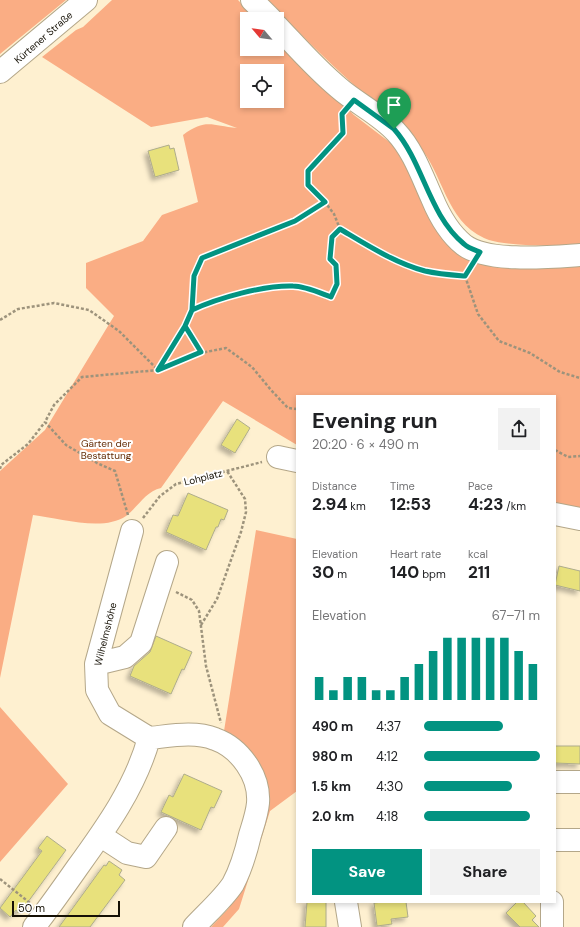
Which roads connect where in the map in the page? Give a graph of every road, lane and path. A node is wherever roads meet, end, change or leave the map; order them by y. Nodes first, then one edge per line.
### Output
1 (86, 0) edge
2 (252, 0) edge
3 (264, 12) edge
4 (284, 33) edge
5 (0, 72) edge
6 (354, 100) junction
7 (325, 202) junction
8 (340, 229) junction
9 (480, 252) junction
10 (580, 255) edge
11 (465, 276) junction
12 (192, 310) junction
13 (0, 320) edge
14 (185, 326) junction
15 (201, 352) junction
16 (158, 370) junction
17 (580, 378) edge
18 (296, 409) edge
19 (45, 422) junction
20 (556, 451) edge
21 (580, 456) edge
22 (278, 460) edge
23 (0, 469) edge
24 (227, 470) junction
25 (556, 514) edge
26 (580, 519) edge
27 (132, 531) junction
28 (167, 562) dead end
29 (160, 585) junction
30 (201, 625) junction
31 (96, 664) junction
32 (149, 738) junction
33 (224, 743) junction
34 (556, 782) edge
35 (580, 782) edge
36 (166, 828) dead end
37 (101, 836) junction
38 (556, 840) edge
39 (580, 840) edge
40 (0, 879) edge
41 (346, 903) edge
42 (552, 903) edge
43 (39, 921) edge
44 (194, 927) edge
45 (350, 927) edge
46 (552, 927) edge

1 - 5 street, Kürtener Straße
2 - 3 street
4 - 6 street
6 - 7 path
6 - 9 street
7 - 8 path
7 - 12 path
8 - 11 path
8 - 12 path
9 - 10 street
9 - 11 path
11 - 17 path
12 - 14 path
13 - 16 path
14 - 15 path
14 - 16 path
15 - 16 path
15 - 18 path
16 - 19 path
19 - 23 path
19 - 27 path
20 - 21 path
22 - 24 path, Lohplatz
24 - 27 path, Lohplatz
24 - 30 path
25 - 26 street
27 - 31 street, Wilhelmshöhe
28 - 29 street
29 - 30 path
29 - 31 street
30 - 33 path
31 - 32 street, Wilhelmshöhe
32 - 33 street
32 - 37 street
33 - 44 street
34 - 35 street
36 - 37 street
37 - 43 street
38 - 39 street
40 - 43 path
41 - 45 street
42 - 46 street

